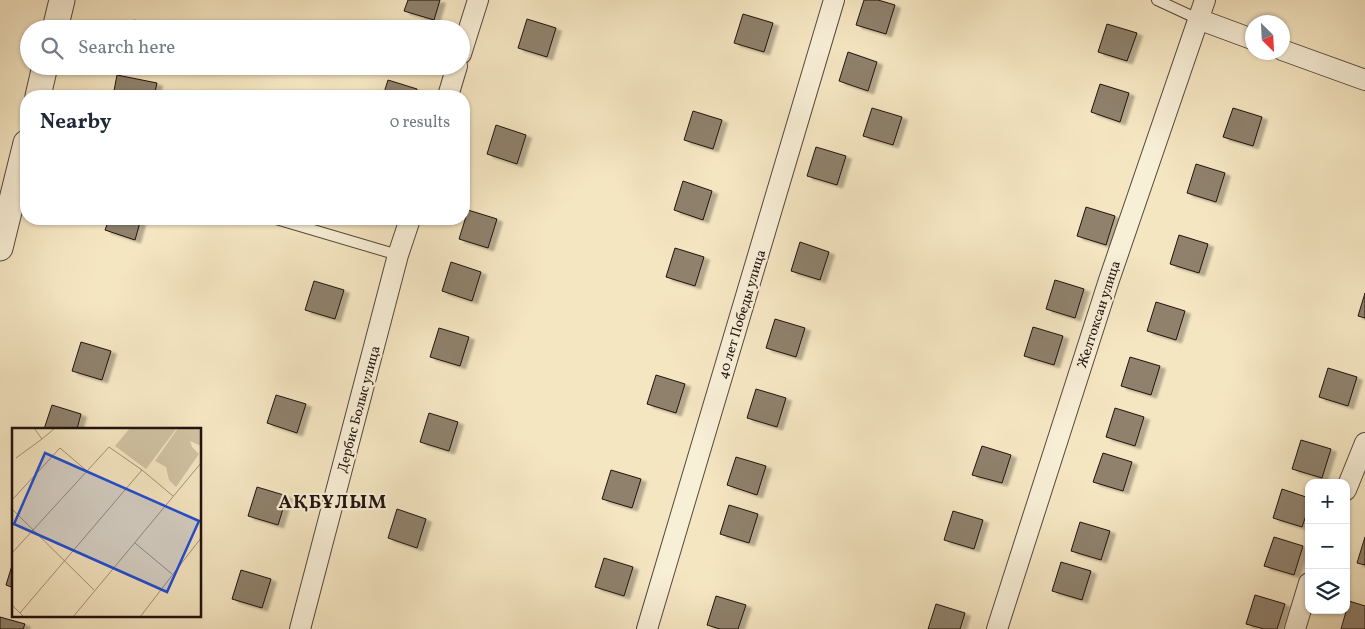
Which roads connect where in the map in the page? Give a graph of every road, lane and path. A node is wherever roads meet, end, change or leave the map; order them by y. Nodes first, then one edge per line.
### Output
1 (62, 0) edge
2 (478, 0) edge
3 (834, 0) edge
4 (1156, 0) edge
5 (1202, 9) edge
6 (57, 20) edge
7 (470, 25) edge
8 (1245, 35) edge
9 (1290, 53) edge
10 (44, 75) edge
11 (454, 75) edge
12 (1365, 80) edge
13 (40, 90) edge
14 (450, 90) edge
15 (20, 168) edge
16 (296, 225) edge
17 (408, 225) edge
18 (0, 248) edge
19 (398, 255) junction
20 (1365, 443) edge
21 (1350, 480) edge
22 (1305, 596) edge
23 (300, 629) edge
24 (647, 629) edge
25 (996, 629) edge
26 (1295, 629) edge

1 - 6 street
2 - 7 street
3 - 24 street, 40 лет Победы улица
4 - 5 lane
5 - 8 street
5 - 25 street, Желтоксан улица
9 - 12 street
10 - 13 street
11 - 14 street
15 - 18 street
16 - 19 lane
17 - 19 street, Дербис Болыс улица
19 - 23 street, Дербис Болыс улица
20 - 21 street
22 - 26 street

